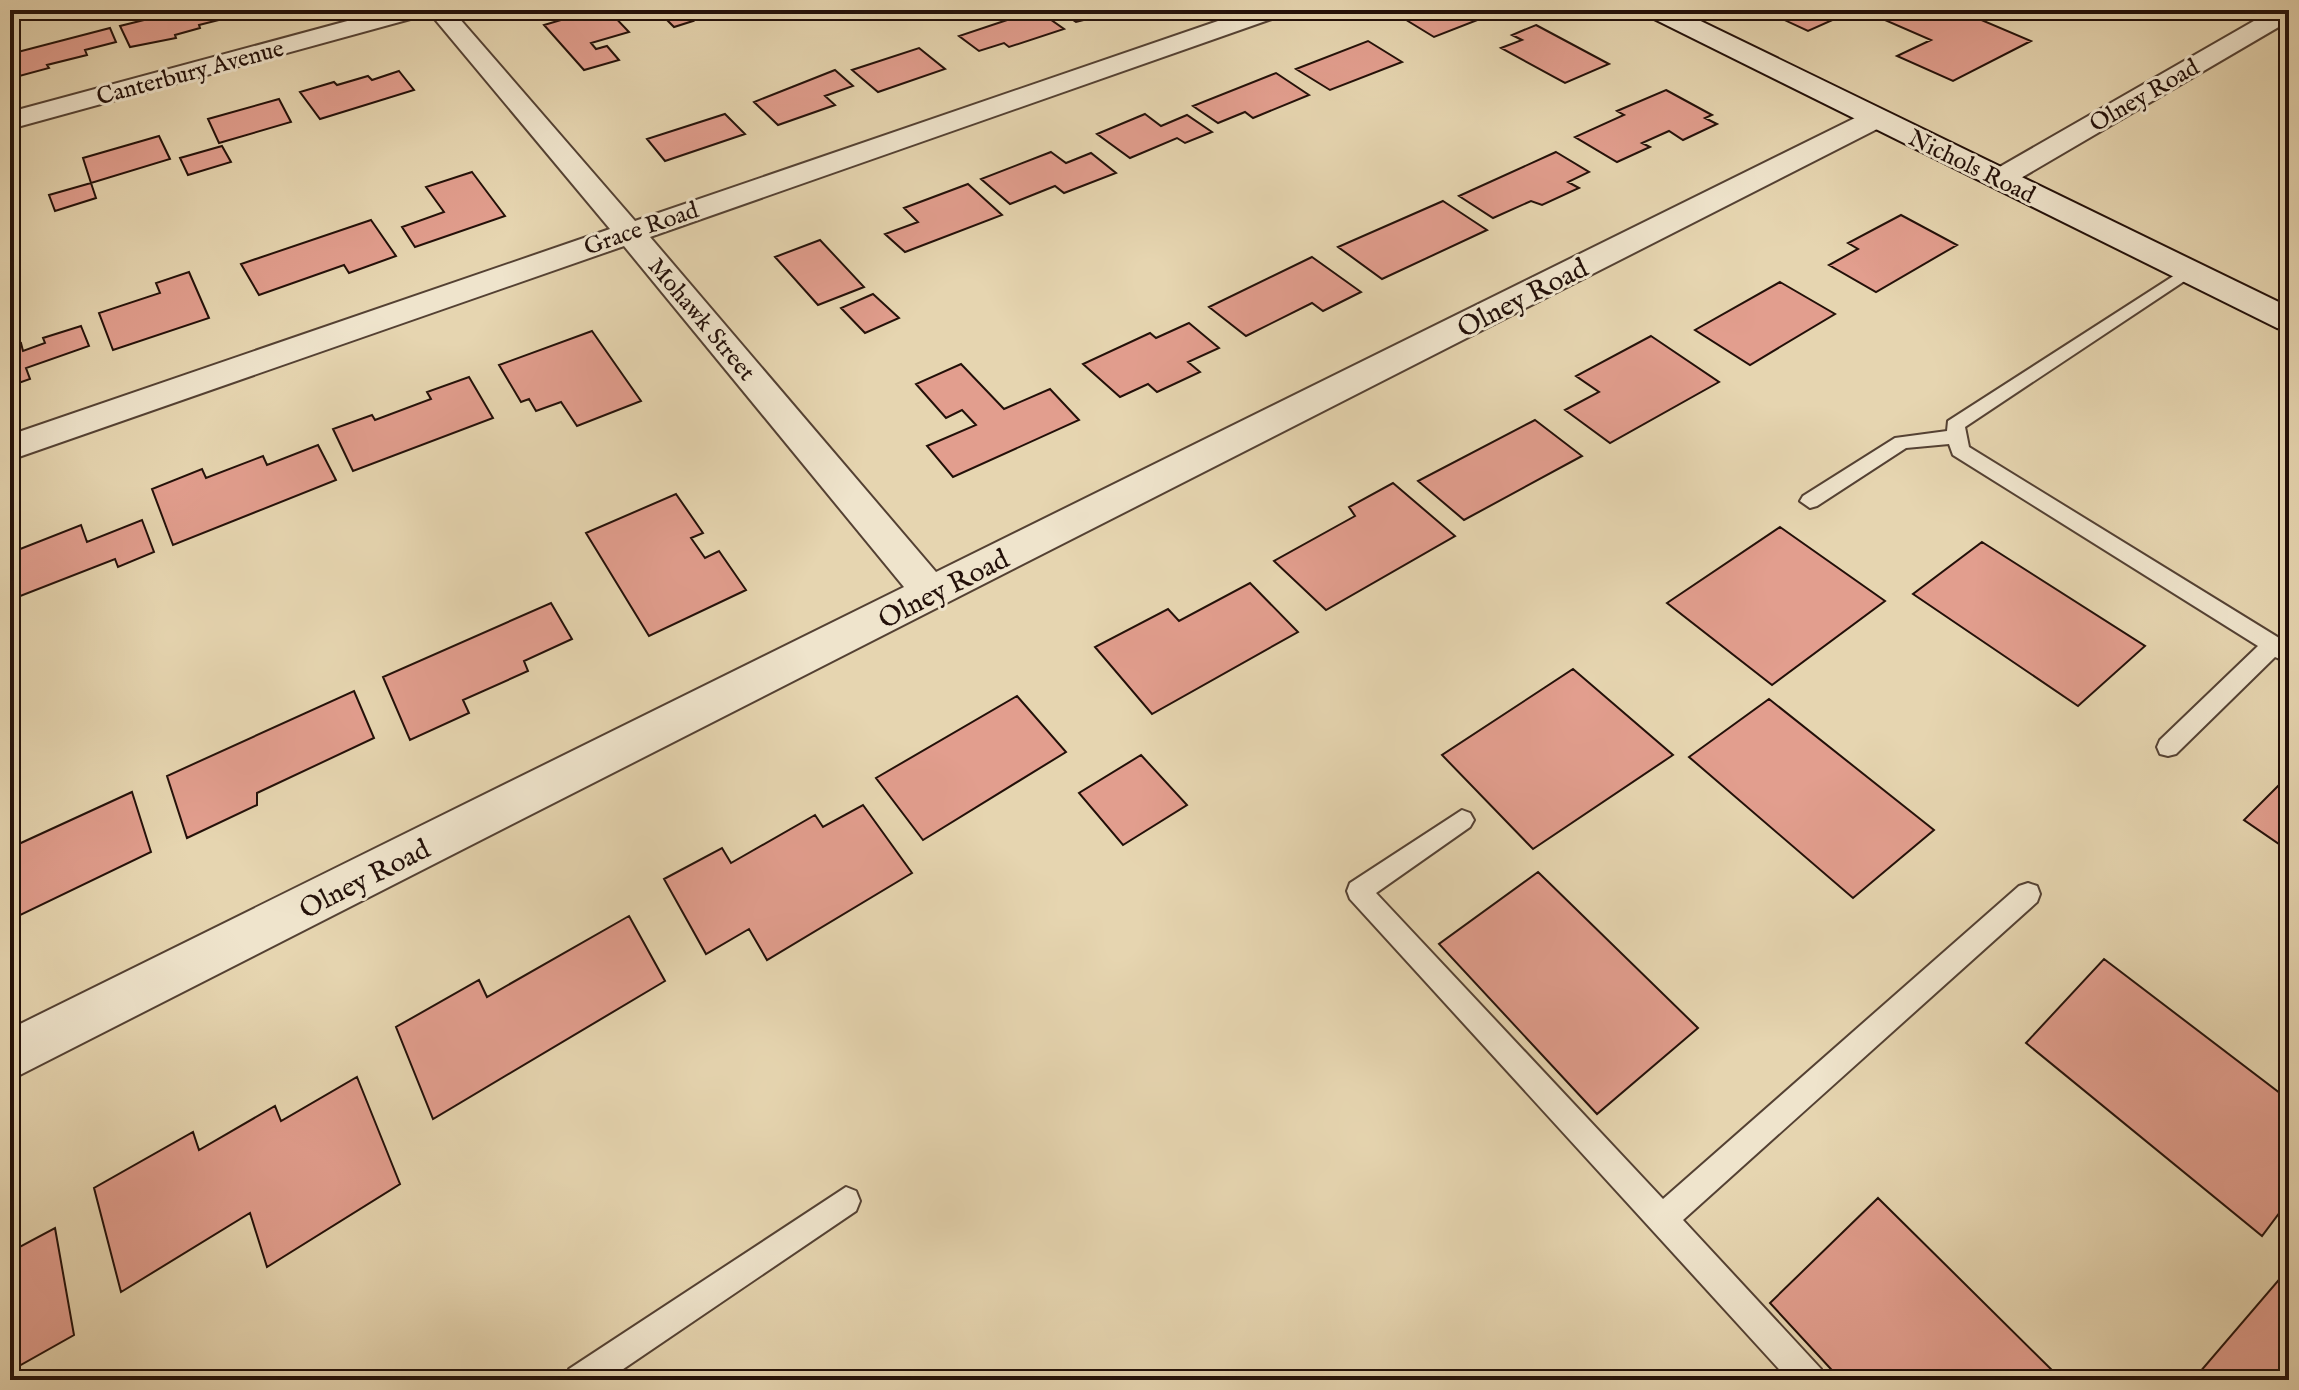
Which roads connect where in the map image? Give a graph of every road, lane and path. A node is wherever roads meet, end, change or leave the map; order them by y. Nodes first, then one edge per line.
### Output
1 (416, 10) edge
2 (439, 10) edge
3 (1274, 10) edge
4 (1657, 10) edge
5 (2289, 11) edge
6 (1875, 119) junction
7 (10, 121) edge
8 (1999, 179) junction
9 (629, 232) junction
10 (2189, 271) junction
11 (2289, 320) edge
12 (1955, 437) junction
13 (10, 448) edge
14 (1810, 501) dead end
15 (932, 594) junction
16 (2281, 650) edge
17 (2168, 747) dead end
18 (1462, 820) dead end
19 (2028, 894) dead end
20 (10, 1055) edge
21 (846, 1201) dead end
22 (1662, 1219) junction
23 (580, 1380) edge
24 (1810, 1380) edge

1 - 7 street, Canterbury Avenue
2 - 9 street, Mohawk Street
3 - 9 street, Grace Road
4 - 6 street, Nichols Road
5 - 8 street, Olney Road
6 - 8 street, Nichols Road
6 - 15 street, Olney Road
8 - 10 street, Nichols Road
9 - 13 street, Grace Road
9 - 15 street, Mohawk Street
10 - 11 street, Nichols Road
10 - 12 lane
12 - 14 lane
12 - 16 lane
15 - 20 street, Olney Road
16 - 17 lane
18 - 22 lane
19 - 22 lane
21 - 23 lane
22 - 24 lane

